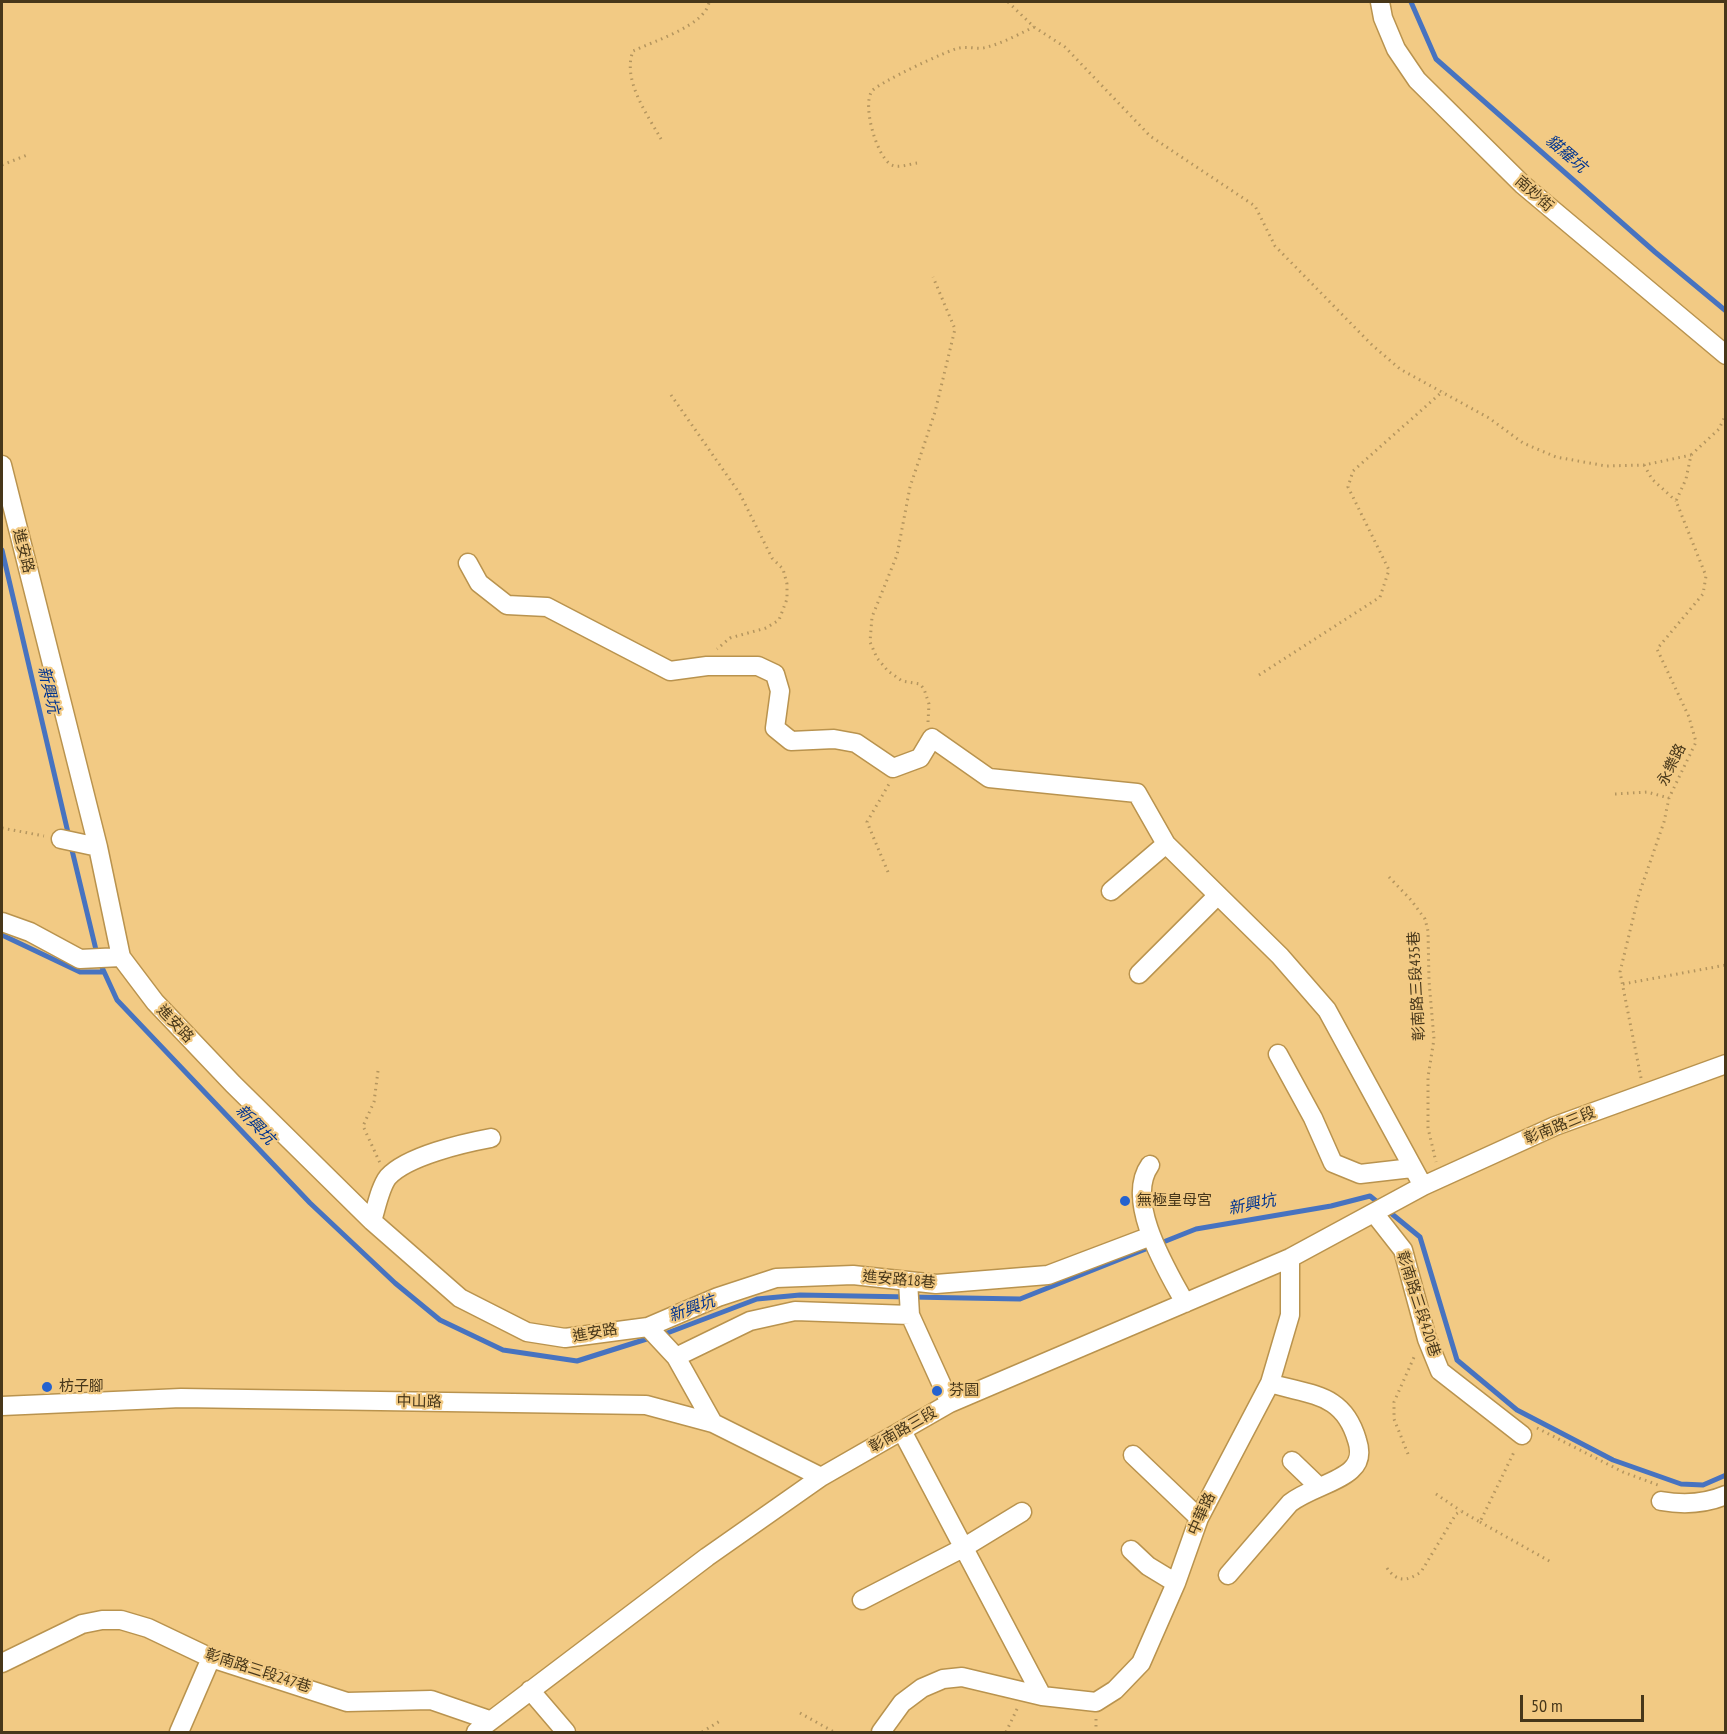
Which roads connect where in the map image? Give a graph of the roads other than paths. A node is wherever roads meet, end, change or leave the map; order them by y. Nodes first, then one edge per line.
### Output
1 (1380, 2) edge
2 (1725, 355) edge
3 (2, 465) edge
4 (468, 564) dead end
5 (61, 839) road end
6 (1166, 844) junction
7 (98, 847) junction
8 (1111, 891) dead end
9 (1218, 895) junction
10 (2, 922) edge
11 (121, 957) junction
12 (1139, 974) dead end
13 (1278, 1054) dead end
14 (1725, 1064) edge
15 (491, 1138) dead end
16 (1150, 1166) dead end
17 (1412, 1168) junction
18 (1423, 1186) junction
19 (1376, 1212) junction
20 (372, 1221) junction
21 (1154, 1245) junction
22 (1290, 1258) junction
23 (908, 1281) junction
24 (1185, 1303) junction
25 (910, 1315) junction
26 (648, 1327) junction
27 (676, 1357) junction
28 (1270, 1383) junction
29 (950, 1403) junction
30 (2, 1407) edge
31 (713, 1424) junction
32 (1525, 1429) road end
33 (902, 1431) junction
34 (1133, 1455) dead end
35 (1292, 1461) dead end
36 (821, 1477) junction
37 (1318, 1486) junction
38 (1725, 1495) edge
39 (1662, 1501) road end
40 (1022, 1512) dead end
41 (1199, 1518) junction
42 (963, 1548) junction
43 (1131, 1550) dead end
44 (1228, 1575) dead end
45 (1176, 1582) junction
46 (862, 1600) dead end
47 (211, 1658) junction
48 (2, 1663) edge
49 (530, 1690) junction
50 (1034, 1694) junction
51 (489, 1720) junction
52 (179, 1732) edge
53 (476, 1732) edge
54 (566, 1732) edge
55 (881, 1732) edge

1 - 2 street, 南妙街
3 - 7 street, 進安路
4 - 6 street
5 - 7 street
6 - 8 street
6 - 9 street
7 - 11 street, 進安路
9 - 12 street
9 - 17 street
10 - 11 street
11 - 20 street, 進安路
13 - 17 street
14 - 18 street, 彰南路三段
15 - 20 street
16 - 21 street
17 - 18 street
18 - 19 street, 彰南路三段
19 - 22 street, 彰南路三段
19 - 32 street, 彰南路三段420巷
20 - 26 street, 進安路
21 - 23 street, 進安路18巷
21 - 24 street
22 - 24 street, 彰南路三段
22 - 28 street, 中華路
23 - 25 street
23 - 26 street, 進安路18巷
24 - 29 street, 彰南路三段
25 - 27 street
25 - 29 street
26 - 27 street
27 - 31 street
28 - 37 street
28 - 41 street, 中華路
29 - 33 street, 彰南路三段
30 - 31 street, 中山路
31 - 36 street, 中山路
33 - 36 street, 彰南路三段
33 - 42 street
34 - 41 street
35 - 37 street
36 - 49 street, 彰南路三段
37 - 44 street
38 - 39 street
40 - 42 street
41 - 45 street, 中華路
42 - 46 street
42 - 50 street
43 - 45 street
45 - 50 street, 中華路
47 - 48 street, 彰南路三段247巷
47 - 51 street, 彰南路三段247巷
47 - 52 street
49 - 51 street, 彰南路三段
49 - 54 street
50 - 55 street, 中華路
51 - 53 street, 彰南路三段

